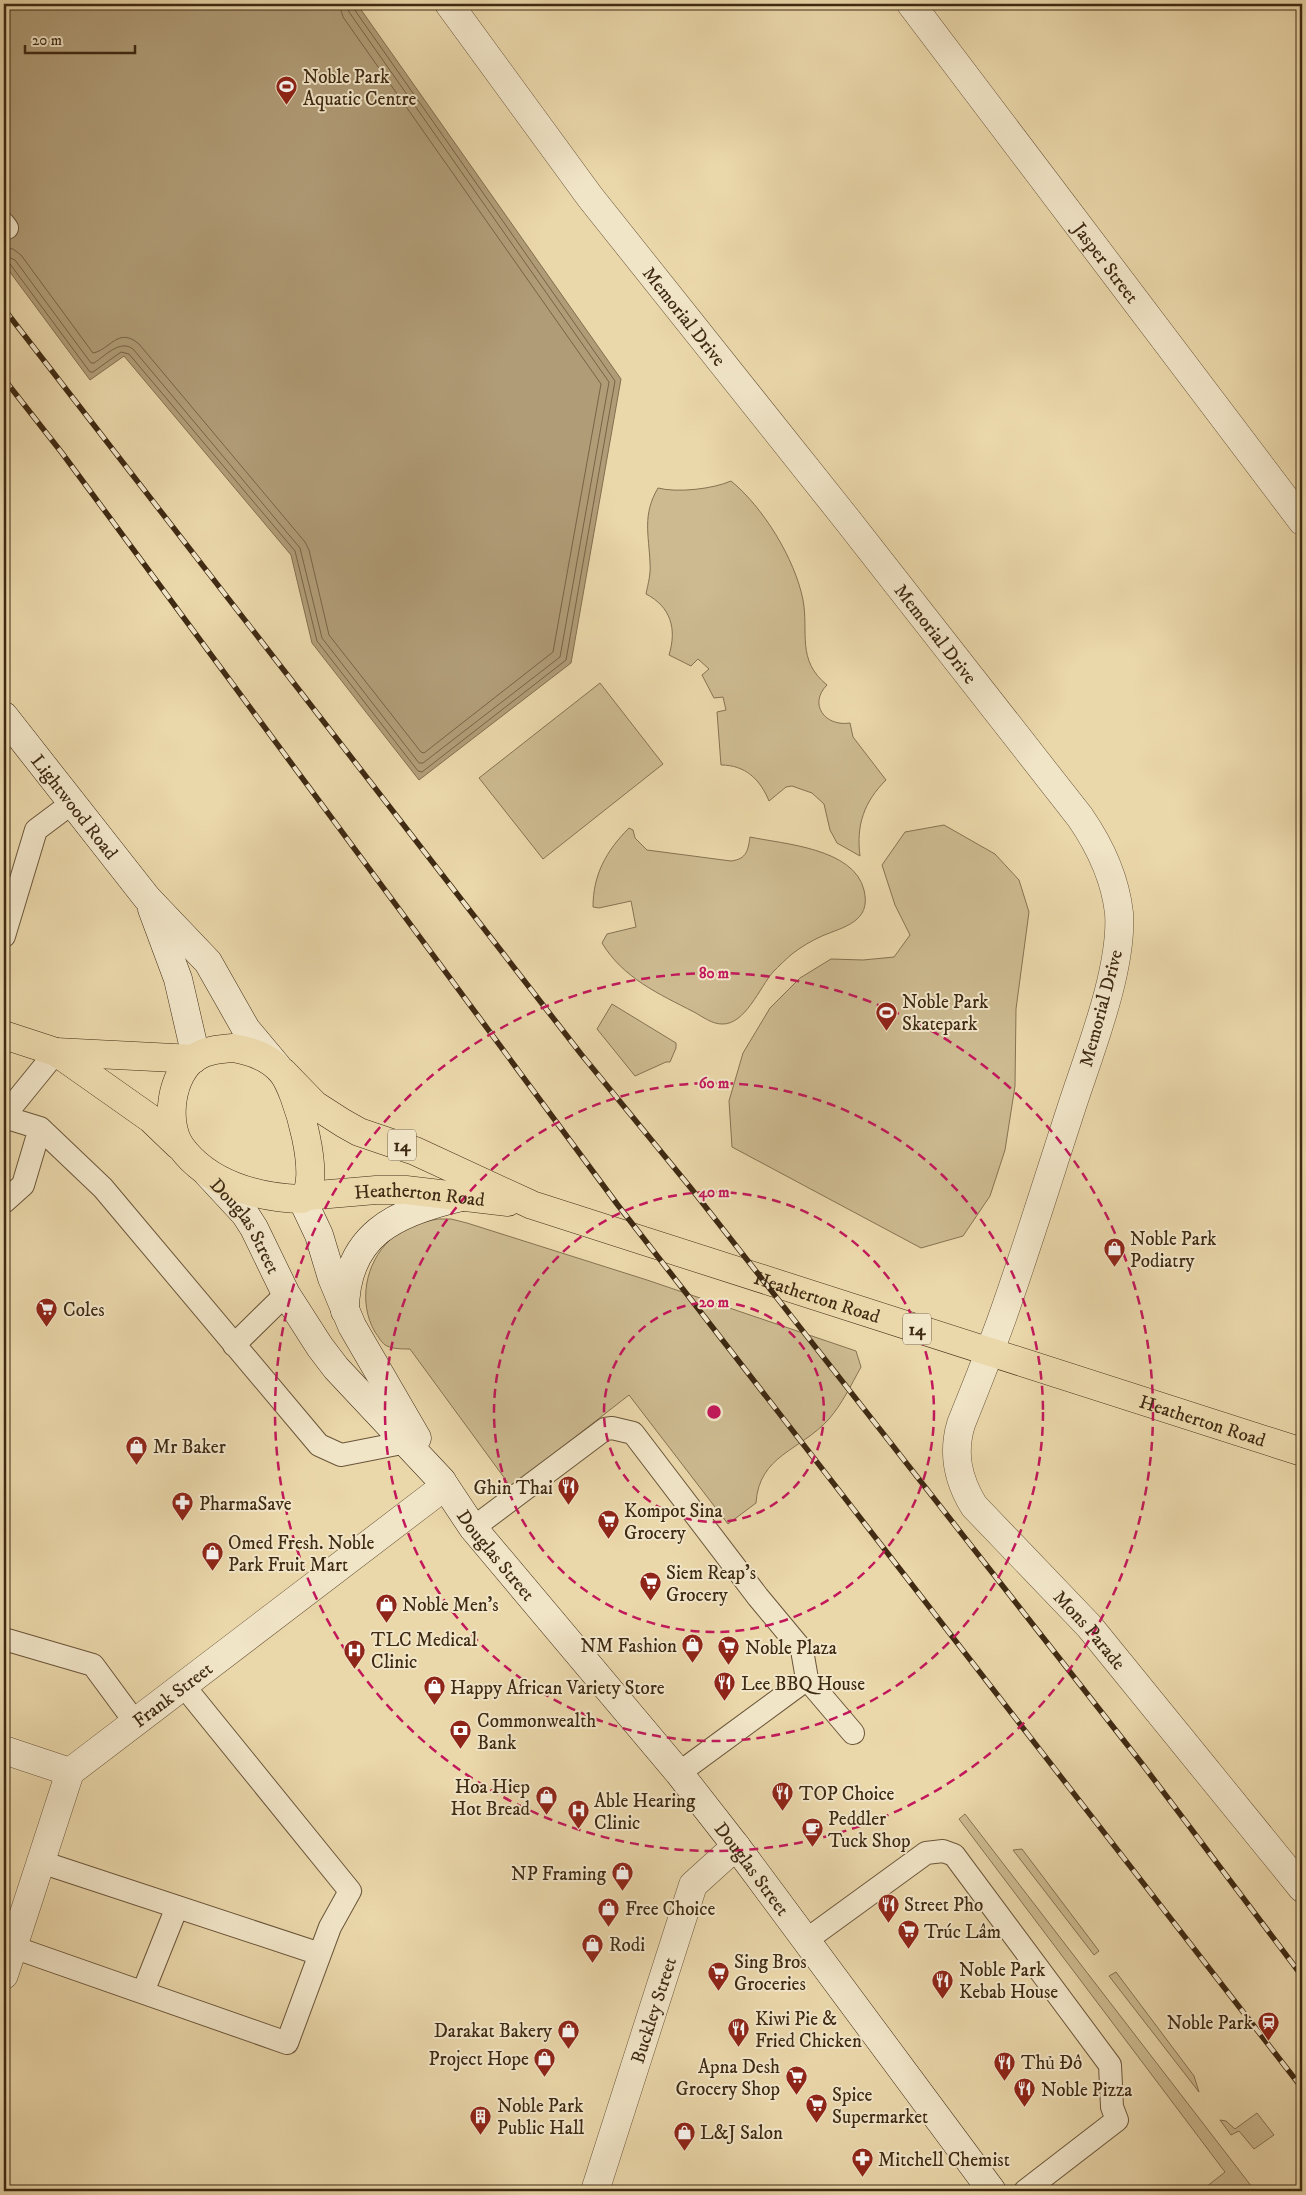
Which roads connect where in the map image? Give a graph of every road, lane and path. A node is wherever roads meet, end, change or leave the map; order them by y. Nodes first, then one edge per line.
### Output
1 (448, 4) edge
2 (911, 4) edge
3 (1302, 521) edge
4 (4, 716) edge
5 (72, 802) junction
6 (147, 898) junction
7 (4, 936) edge
8 (4, 1035) edge
9 (56, 1052) junction
10 (195, 1058) junction
11 (280, 1069) junction
12 (4, 1116) edge
13 (40, 1128) junction
14 (196, 1162) junction
15 (462, 1197) junction
16 (304, 1198) junction
17 (4, 1202) edge
18 (532, 1205) junction
19 (286, 1294) junction
20 (345, 1311) junction
21 (234, 1345) junction
22 (990, 1352) junction
23 (407, 1442) junction
24 (1302, 1452) edge
25 (445, 1486) joint
26 (473, 1528) junction
27 (4, 1639) edge
28 (807, 1679) junction
29 (184, 1685) junction
30 (135, 1722) junction
31 (854, 1733) dead end
32 (4, 1750) edge
33 (70, 1772) junction
34 (679, 1772) junction
35 (736, 1846) junction
36 (41, 1862) junction
37 (1302, 1888) edge
38 (177, 1907) junction
39 (805, 1941) junction
40 (13, 1947) junction
41 (320, 1954) junction
42 (4, 1975) edge
43 (143, 1992) junction
44 (595, 2191) edge
45 (992, 2191) edge
46 (1025, 2191) edge

1 - 22 street, Memorial Drive
2 - 3 street, Jasper Street
4 - 5 street, Lightwood Road
5 - 6 street, Lightwood Road
5 - 7 lane
6 - 10 street, Lightwood Road
6 - 11 street, Lightwood Road
8 - 9 main road, 14
9 - 10 main road, 14
9 - 12 lane
9 - 14 main road, 14
10 - 11 main road, 14
10 - 14 main road
11 - 16 main road
11 - 18 main road, Heatherton Road / 14
12 - 13 lane
13 - 17 lane
13 - 21 lane
14 - 16 main road, 14
14 - 19 street, Douglas Street
15 - 16 main road, Heatherton Road / 14
15 - 18 main road, Heatherton Road / 14
15 - 20 street
16 - 20 street, Douglas Street
18 - 22 main road, Heatherton Road / 14
19 - 21 lane
19 - 23 street, Douglas Street
20 - 23 street, Douglas Street
21 - 23 lane
22 - 24 main road, Heatherton Road / 14
22 - 37 street, Mons Parade
25 - 26 street, Douglas Street
25 - 29 street, Frank Street
26 - 28 lane
26 - 34 street, Douglas Street
27 - 30 lane
28 - 31 lane
28 - 34 lane
29 - 30 street, Frank Street
29 - 41 lane
30 - 33 street, Frank Street
32 - 33 street
33 - 36 street
34 - 35 street, Douglas Street
35 - 39 street, Douglas Street
35 - 44 street, Buckley Street
36 - 38 lane
36 - 40 street
38 - 41 lane
38 - 43 lane
39 - 45 street, Douglas Street
39 - 46 lane
40 - 42 street
40 - 43 lane
41 - 43 lane

